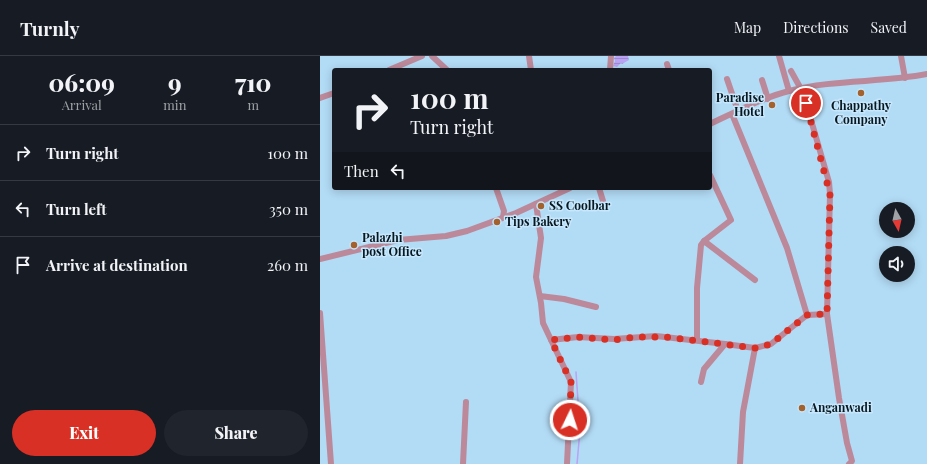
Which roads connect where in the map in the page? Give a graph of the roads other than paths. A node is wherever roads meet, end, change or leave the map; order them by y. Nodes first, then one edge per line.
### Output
1 (422, 56) edge
2 (432, 56) edge
3 (529, 56) edge
4 (611, 56) edge
5 (779, 56) edge
6 (901, 56) edge
7 (394, 68) edge
8 (445, 68) edge
9 (531, 68) edge
10 (610, 68) edge
11 (791, 71) dead end
12 (927, 74) edge
13 (905, 78) junction
14 (727, 79) dead end
15 (762, 80) dead end
16 (801, 89) junction
17 (789, 91) junction
18 (332, 94) edge
19 (320, 98) edge
20 (768, 99) junction
21 (734, 113) junction
22 (712, 123) edge
23 (737, 130) dead end
24 (712, 179) edge
25 (497, 190) edge
26 (599, 190) edge
27 (557, 191) edge
28 (602, 201) dead end
29 (536, 204) junction
30 (503, 218) junction
31 (704, 241) junction
32 (320, 259) edge
33 (755, 280) dead end
34 (540, 296) junction
35 (596, 307) dead end
36 (320, 313) edge
37 (827, 314) junction
38 (807, 315) junction
39 (551, 340) junction
40 (697, 340) junction
41 (726, 344) junction
42 (755, 348) junction
43 (701, 382) dead end
44 (466, 402) dead end
45 (331, 464) edge
46 (463, 464) edge
47 (567, 464) edge
48 (740, 464) edge
49 (849, 464) edge

1 - 7 street
2 - 8 street
3 - 9 street
4 - 10 street
5 - 17 street
6 - 13 street
11 - 16 street
12 - 13 street
13 - 16 street
14 - 21 street
15 - 20 street
16 - 17 street
16 - 37 street
17 - 20 street
18 - 19 street
20 - 21 street
21 - 22 street
21 - 23 street
21 - 38 street
24 - 31 street
25 - 30 street
26 - 28 street
27 - 29 street
29 - 30 street
29 - 34 street
30 - 32 street
31 - 33 street
31 - 40 street
34 - 35 street
34 - 39 street
36 - 45 street
37 - 38 street
37 - 49 street
38 - 42 street
39 - 40 street
39 - 47 street
40 - 41 street
41 - 42 street
41 - 43 street
42 - 48 street
44 - 46 street

